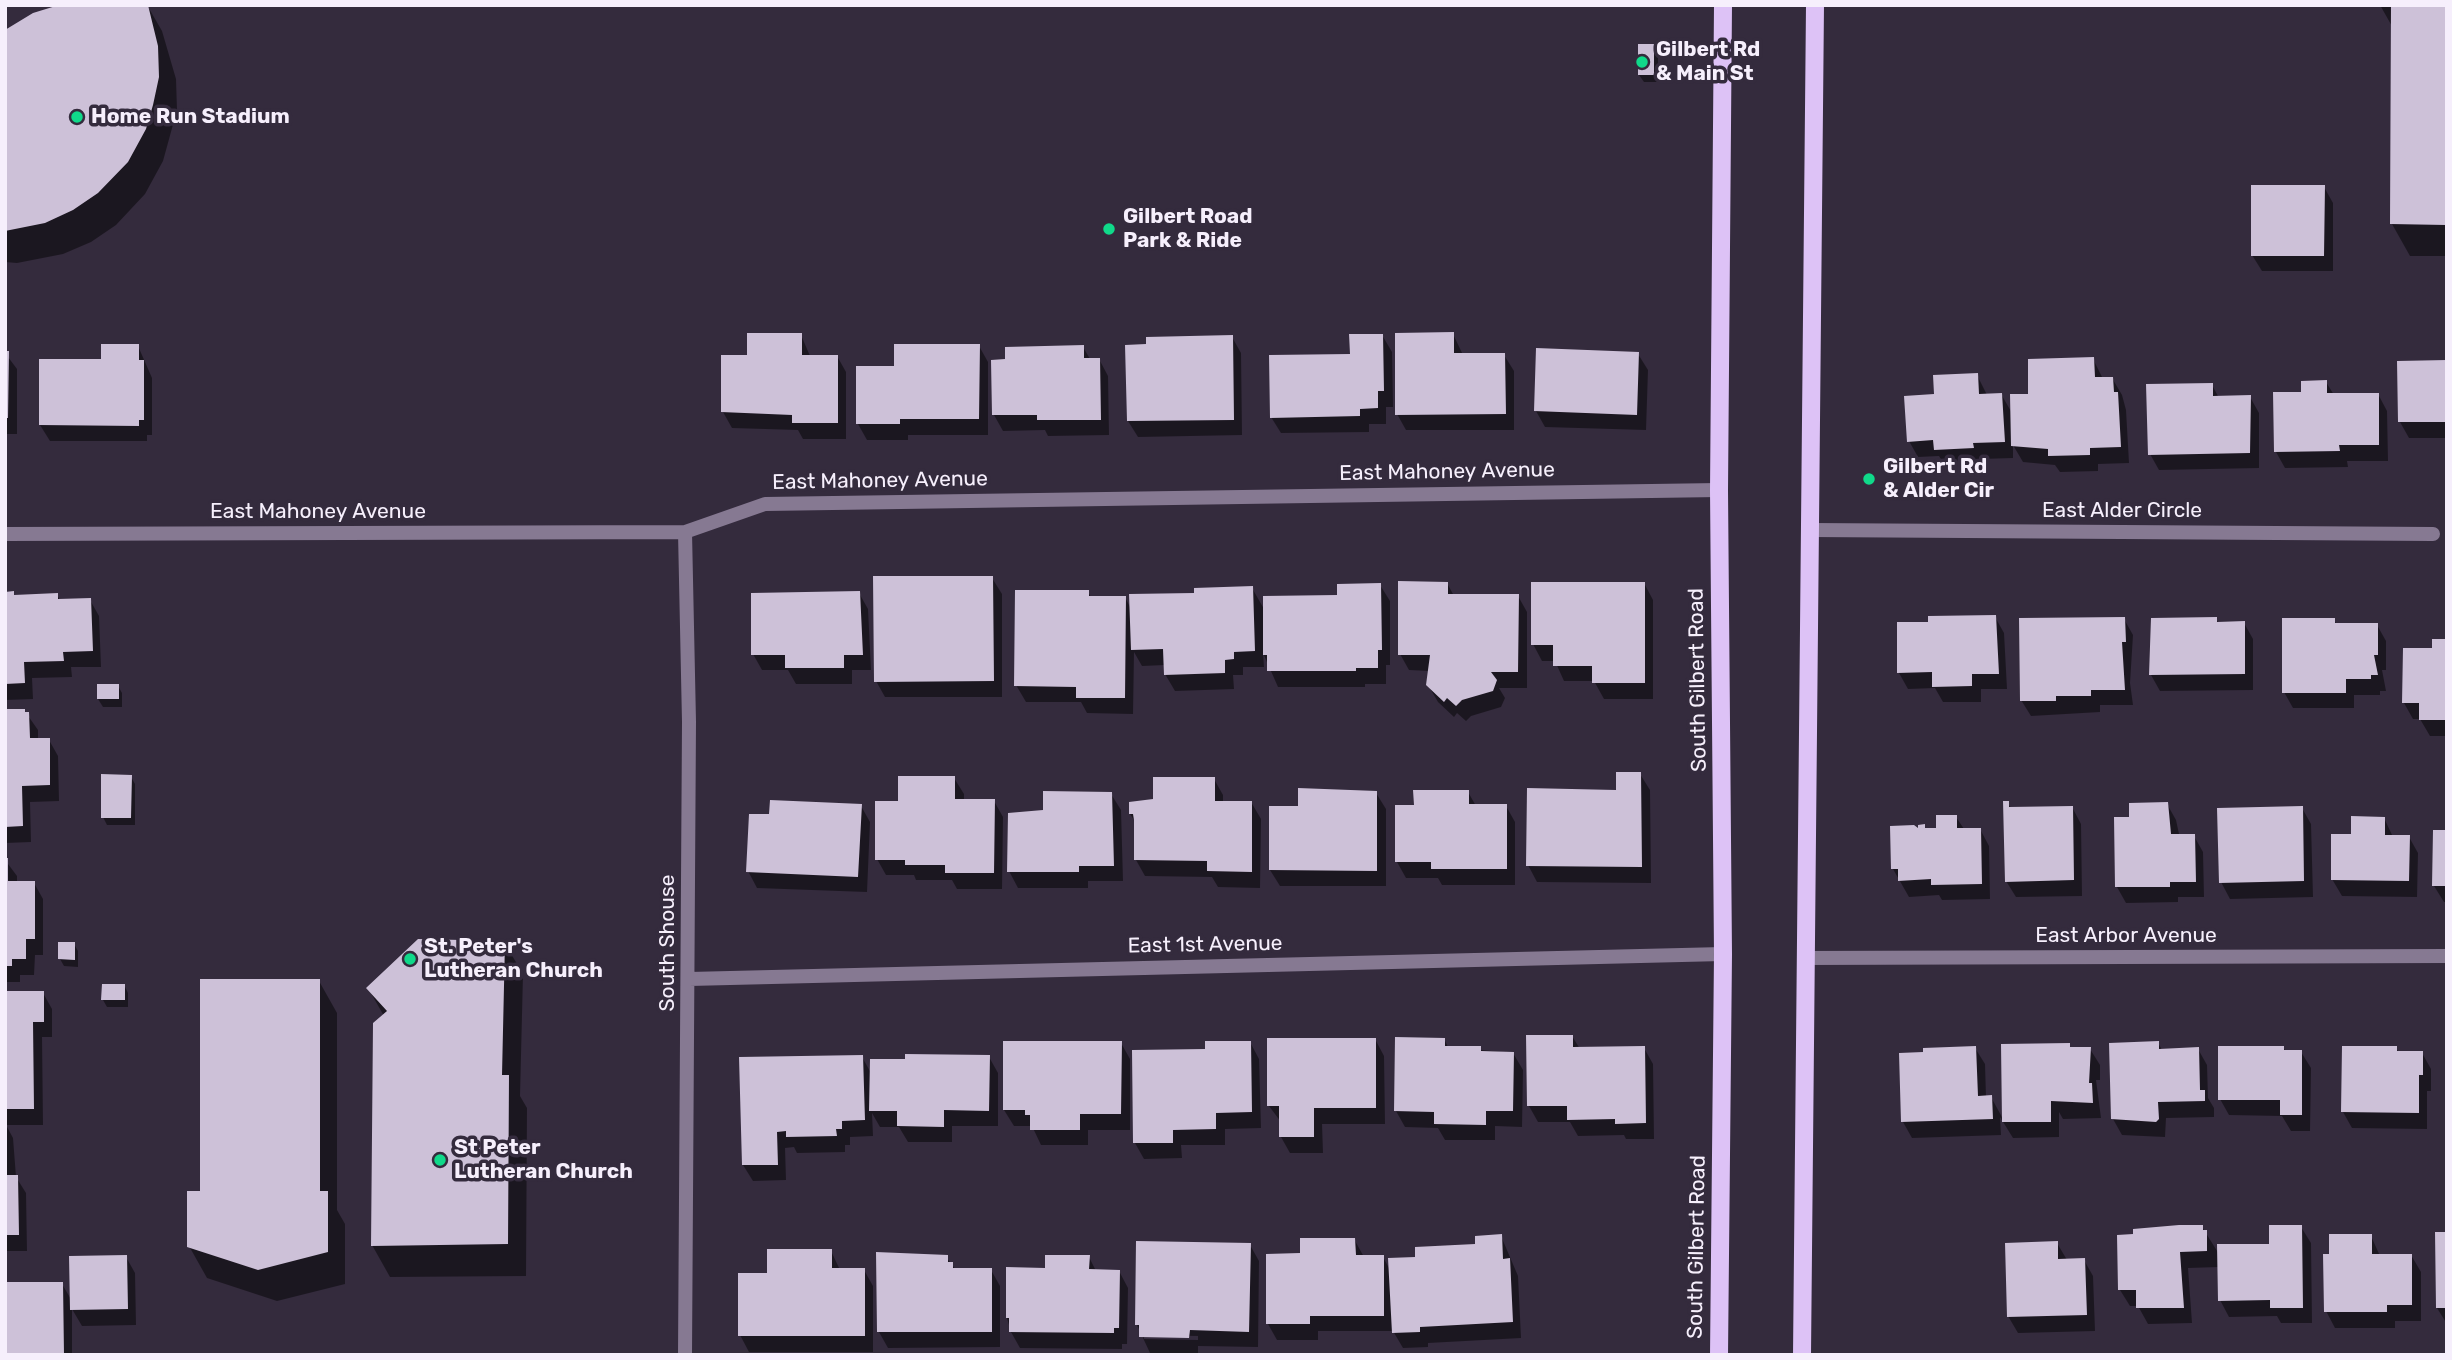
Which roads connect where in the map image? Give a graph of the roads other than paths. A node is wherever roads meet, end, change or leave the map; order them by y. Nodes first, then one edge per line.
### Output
1 (1723, 5) edge
2 (1815, 5) edge
3 (1718, 489) junction
4 (1810, 530) junction
5 (685, 532) junction
6 (5, 534) edge
7 (2433, 534) dead end
8 (1723, 954) junction
9 (2447, 956) edge
10 (1804, 958) junction
11 (689, 979) junction
12 (685, 1355) edge
13 (1719, 1355) edge
14 (1802, 1355) edge

1 - 3 main road, South Gilbert Road
2 - 4 main road
3 - 5 street, East Mahoney Avenue
3 - 8 main road, South Gilbert Road
4 - 7 street, East Alder Circle
4 - 10 main road
5 - 6 street, East Mahoney Avenue
5 - 11 street, South Shouse
8 - 11 street, East 1st Avenue
8 - 13 main road, South Gilbert Road
9 - 10 street, East Arbor Avenue
10 - 14 main road
11 - 12 street, South Shouse

